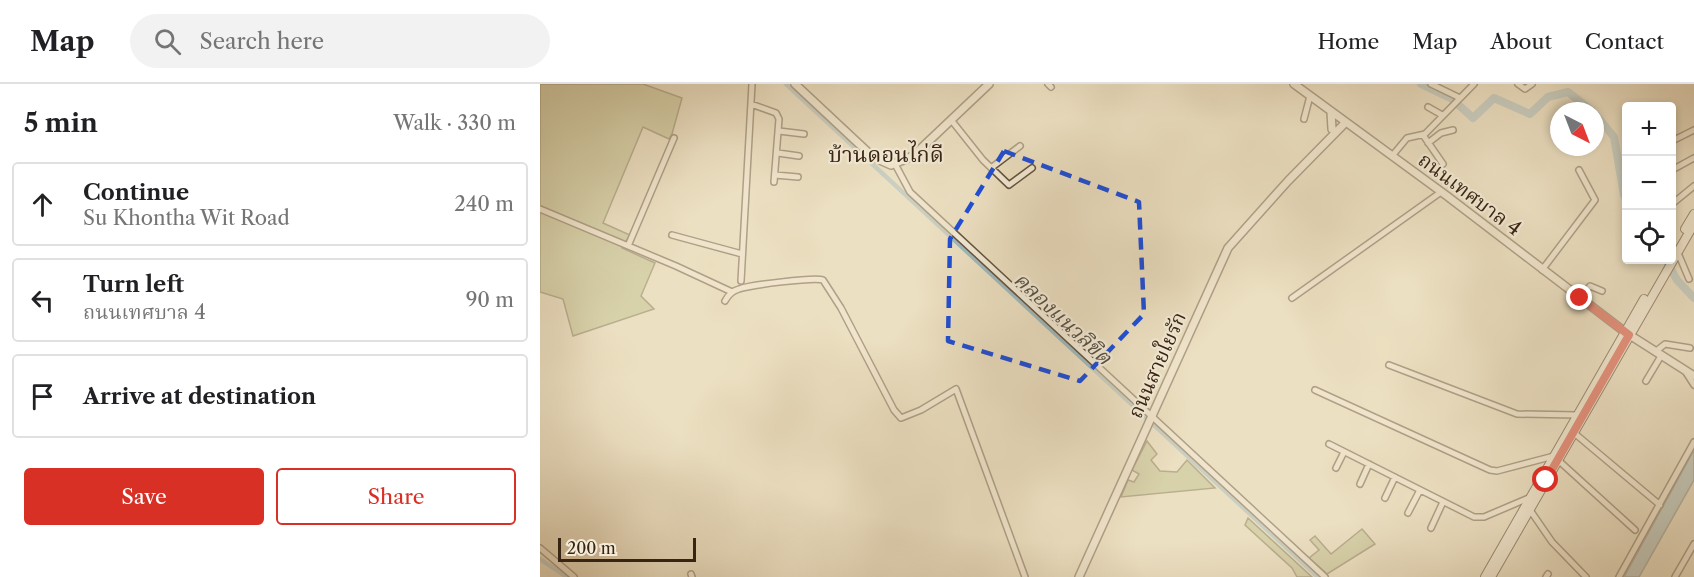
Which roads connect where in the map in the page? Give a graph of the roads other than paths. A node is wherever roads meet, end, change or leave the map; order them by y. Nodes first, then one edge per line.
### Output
1 (752, 84) edge
2 (795, 84) edge
3 (989, 84) edge
4 (1294, 84) edge
5 (1431, 84) edge
6 (1474, 84) edge
7 (1518, 84) edge
8 (1532, 84) edge
9 (1310, 96) junction
10 (1458, 100) junction
11 (751, 104) junction
12 (1428, 107) dead end
13 (1331, 112) junction
14 (1442, 115) junction
15 (1304, 119) dead end
16 (952, 121) junction
17 (1343, 121) junction
18 (1355, 130) junction
19 (1454, 130) dead end
20 (1694, 130) edge
21 (779, 131) junction
22 (1334, 131) junction
23 (804, 134) dead end
24 (1423, 135) junction
25 (674, 138) dead end
26 (1676, 139) edge
27 (1428, 142) junction
28 (1020, 146) dead end
29 (778, 153) junction
30 (799, 156) dead end
31 (1392, 156) junction
32 (1694, 158) edge
33 (895, 164) junction
34 (1443, 164) dead end
35 (1676, 167) edge
36 (992, 168) junction
37 (1032, 168) dead end
38 (1579, 170) dead end
39 (798, 177) dead end
40 (1694, 186) edge
41 (1441, 192) junction
42 (1676, 200) edge
43 (540, 209) edge
44 (1694, 214) edge
45 (1691, 229) edge
46 (672, 235) dead end
47 (628, 246) junction
48 (1676, 252) edge
49 (742, 254) junction
50 (1676, 260) edge
51 (1668, 264) edge
52 (1542, 270) junction
53 (1689, 279) dead end
54 (741, 281) dead end
55 (1602, 291) dead end
56 (732, 292) junction
57 (1292, 298) dead end
58 (1580, 298) junction
59 (725, 301) dead end
60 (1627, 334) junction
61 (1690, 348) dead end
62 (1658, 354) junction
63 (1389, 365) dead end
64 (1685, 371) junction
65 (1694, 376) edge
66 (1646, 381) dead end
67 (1694, 385) edge
68 (1315, 390) dead end
69 (1577, 415) junction
70 (1150, 419) junction
71 (1571, 431) junction
72 (1694, 442) edge
73 (1329, 444) dead end
74 (1344, 452) junction
75 (1556, 458) junction
76 (1369, 465) junction
77 (1336, 468) dead end
78 (1395, 477) junction
79 (1360, 484) dead end
80 (1420, 490) junction
81 (1534, 496) junction
82 (1385, 498) dead end
83 (1443, 502) junction
84 (1660, 505) junction
85 (1530, 510) junction
86 (1408, 513) dead end
87 (1431, 528) dead end
88 (1635, 530) dead end
89 (1694, 544) edge
90 (540, 548) edge
91 (574, 577) edge
92 (1025, 577) edge
93 (1079, 577) edge
94 (1325, 577) edge
95 (1485, 577) edge
96 (1491, 577) edge
97 (1586, 577) edge
98 (1619, 577) edge
99 (1675, 577) edge

1 - 11 street
2 - 33 street
3 - 16 street
4 - 9 street, ถนนเทศบาล 4
5 - 10 street
6 - 10 street
7 - 8 street
9 - 13 street, ถนนเทศบาล 4
9 - 15 street
10 - 14 street
11 - 21 street
11 - 49 street
12 - 14 street
13 - 17 street, ถนนเทศบาล 4
13 - 22 street
14 - 24 street
16 - 33 street
16 - 36 street
17 - 18 street, ถนนเทศบาล 4
17 - 22 street, ถนนสายใยรัก
18 - 22 street
18 - 31 street, ถนนเทศบาล 4
19 - 27 street
20 - 26 street
21 - 23 street
21 - 29 street
22 - 70 street, ถนนสายใยรัก
24 - 27 street
24 - 31 street
25 - 47 street
27 - 34 street
28 - 36 street
29 - 30 street
29 - 39 street
31 - 41 street, ถนนเทศบาล 4
32 - 35 street
33 - 70 street
36 - 37 street
38 - 52 street
40 - 42 street
41 - 52 street, ถนนเทศบาล 4
41 - 57 street
43 - 47 street
44 - 45 main road
45 - 48 main road
46 - 49 street
47 - 56 street
49 - 54 street
50 - 53 street
51 - 60 main road
52 - 58 street, ถนนเทศบาล 4
55 - 58 street
56 - 59 street
56 - 92 street
58 - 60 street, ถนนเทศบาล 4
60 - 62 street, ถนนเทศบาล 4
60 - 69 main road
60 - 71 main road
61 - 62 street
62 - 64 street, ถนนเทศบาล 4
62 - 66 street
63 - 69 street
64 - 65 street, ถนนเทศบาล 4
64 - 67 street
68 - 75 street
69 - 71 main road
70 - 93 street, ถนนสายใยรัก
70 - 94 street
71 - 75 main road
71 - 84 street
72 - 84 street
73 - 74 street
74 - 76 street
74 - 77 street
75 - 81 main road
75 - 88 street
76 - 78 street
76 - 79 street
78 - 80 street
78 - 82 street
80 - 83 street
80 - 86 street
81 - 83 street
81 - 85 main road
81 - 95 main road
83 - 87 street
84 - 98 street
85 - 96 main road
85 - 97 street
89 - 99 street
90 - 91 street

